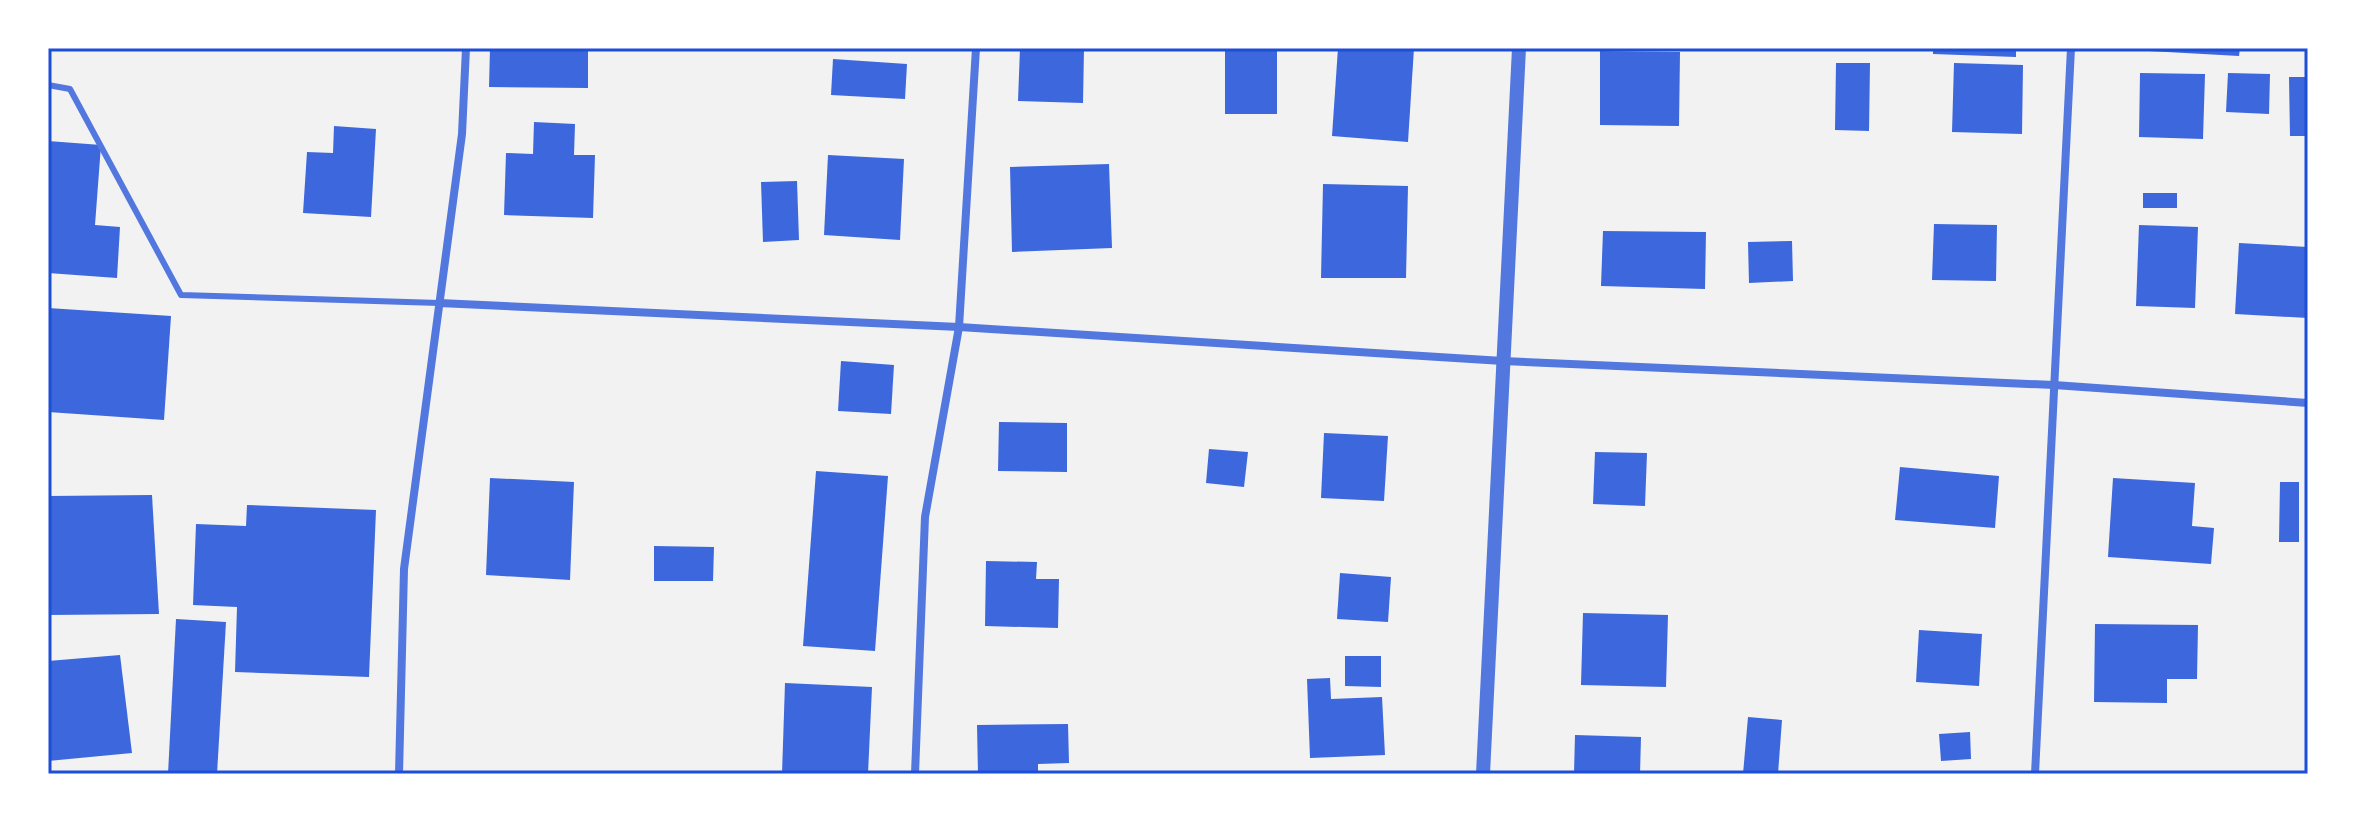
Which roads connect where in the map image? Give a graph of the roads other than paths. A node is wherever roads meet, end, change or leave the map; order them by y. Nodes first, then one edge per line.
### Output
1 (466, 48) edge
2 (976, 48) edge
3 (1519, 48) edge
4 (2071, 48) edge
5 (48, 85) edge
6 (439, 303) junction
7 (959, 327) junction
8 (1503, 361) junction
9 (2054, 385) junction
10 (2308, 403) edge
11 (399, 774) edge
12 (915, 774) edge
13 (1483, 774) edge
14 (2035, 774) edge

1 - 6 street
2 - 7 street
3 - 8 street
4 - 9 street
5 - 6 lane
6 - 7 street
6 - 11 street
7 - 8 street
7 - 12 street
8 - 9 street
8 - 13 street
9 - 10 street
9 - 14 street

